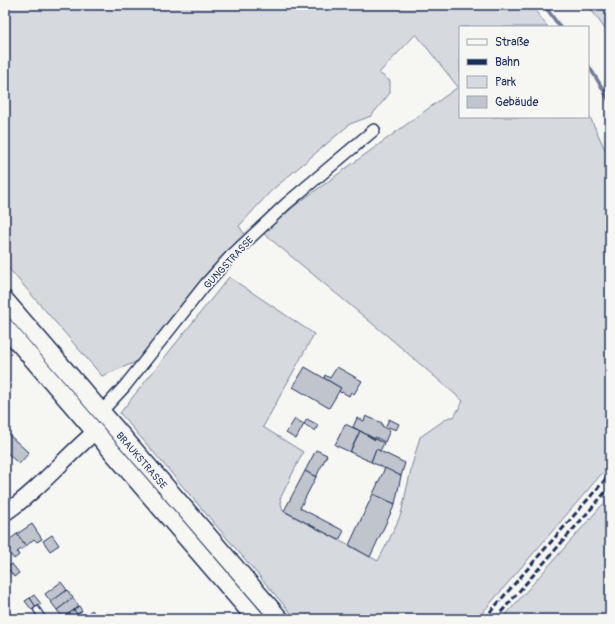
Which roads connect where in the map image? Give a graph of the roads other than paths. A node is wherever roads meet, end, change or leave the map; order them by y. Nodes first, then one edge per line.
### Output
1 (374, 130) dead end
2 (5, 300) edge
3 (5, 327) edge
4 (101, 412) junction
5 (95, 432) junction
6 (6, 510) edge
7 (38, 610) dead end
8 (43, 619) edge
9 (256, 619) edge
10 (280, 619) edge

1 - 4 street, GUNGSTRASSE
2 - 4 main road, BRAUKSTRASSE
3 - 5 main road, BRAUKSTRASSE
4 - 10 main road, BRAUKSTRASSE
5 - 6 street
5 - 9 main road, BRAUKSTRASSE
7 - 8 lane

